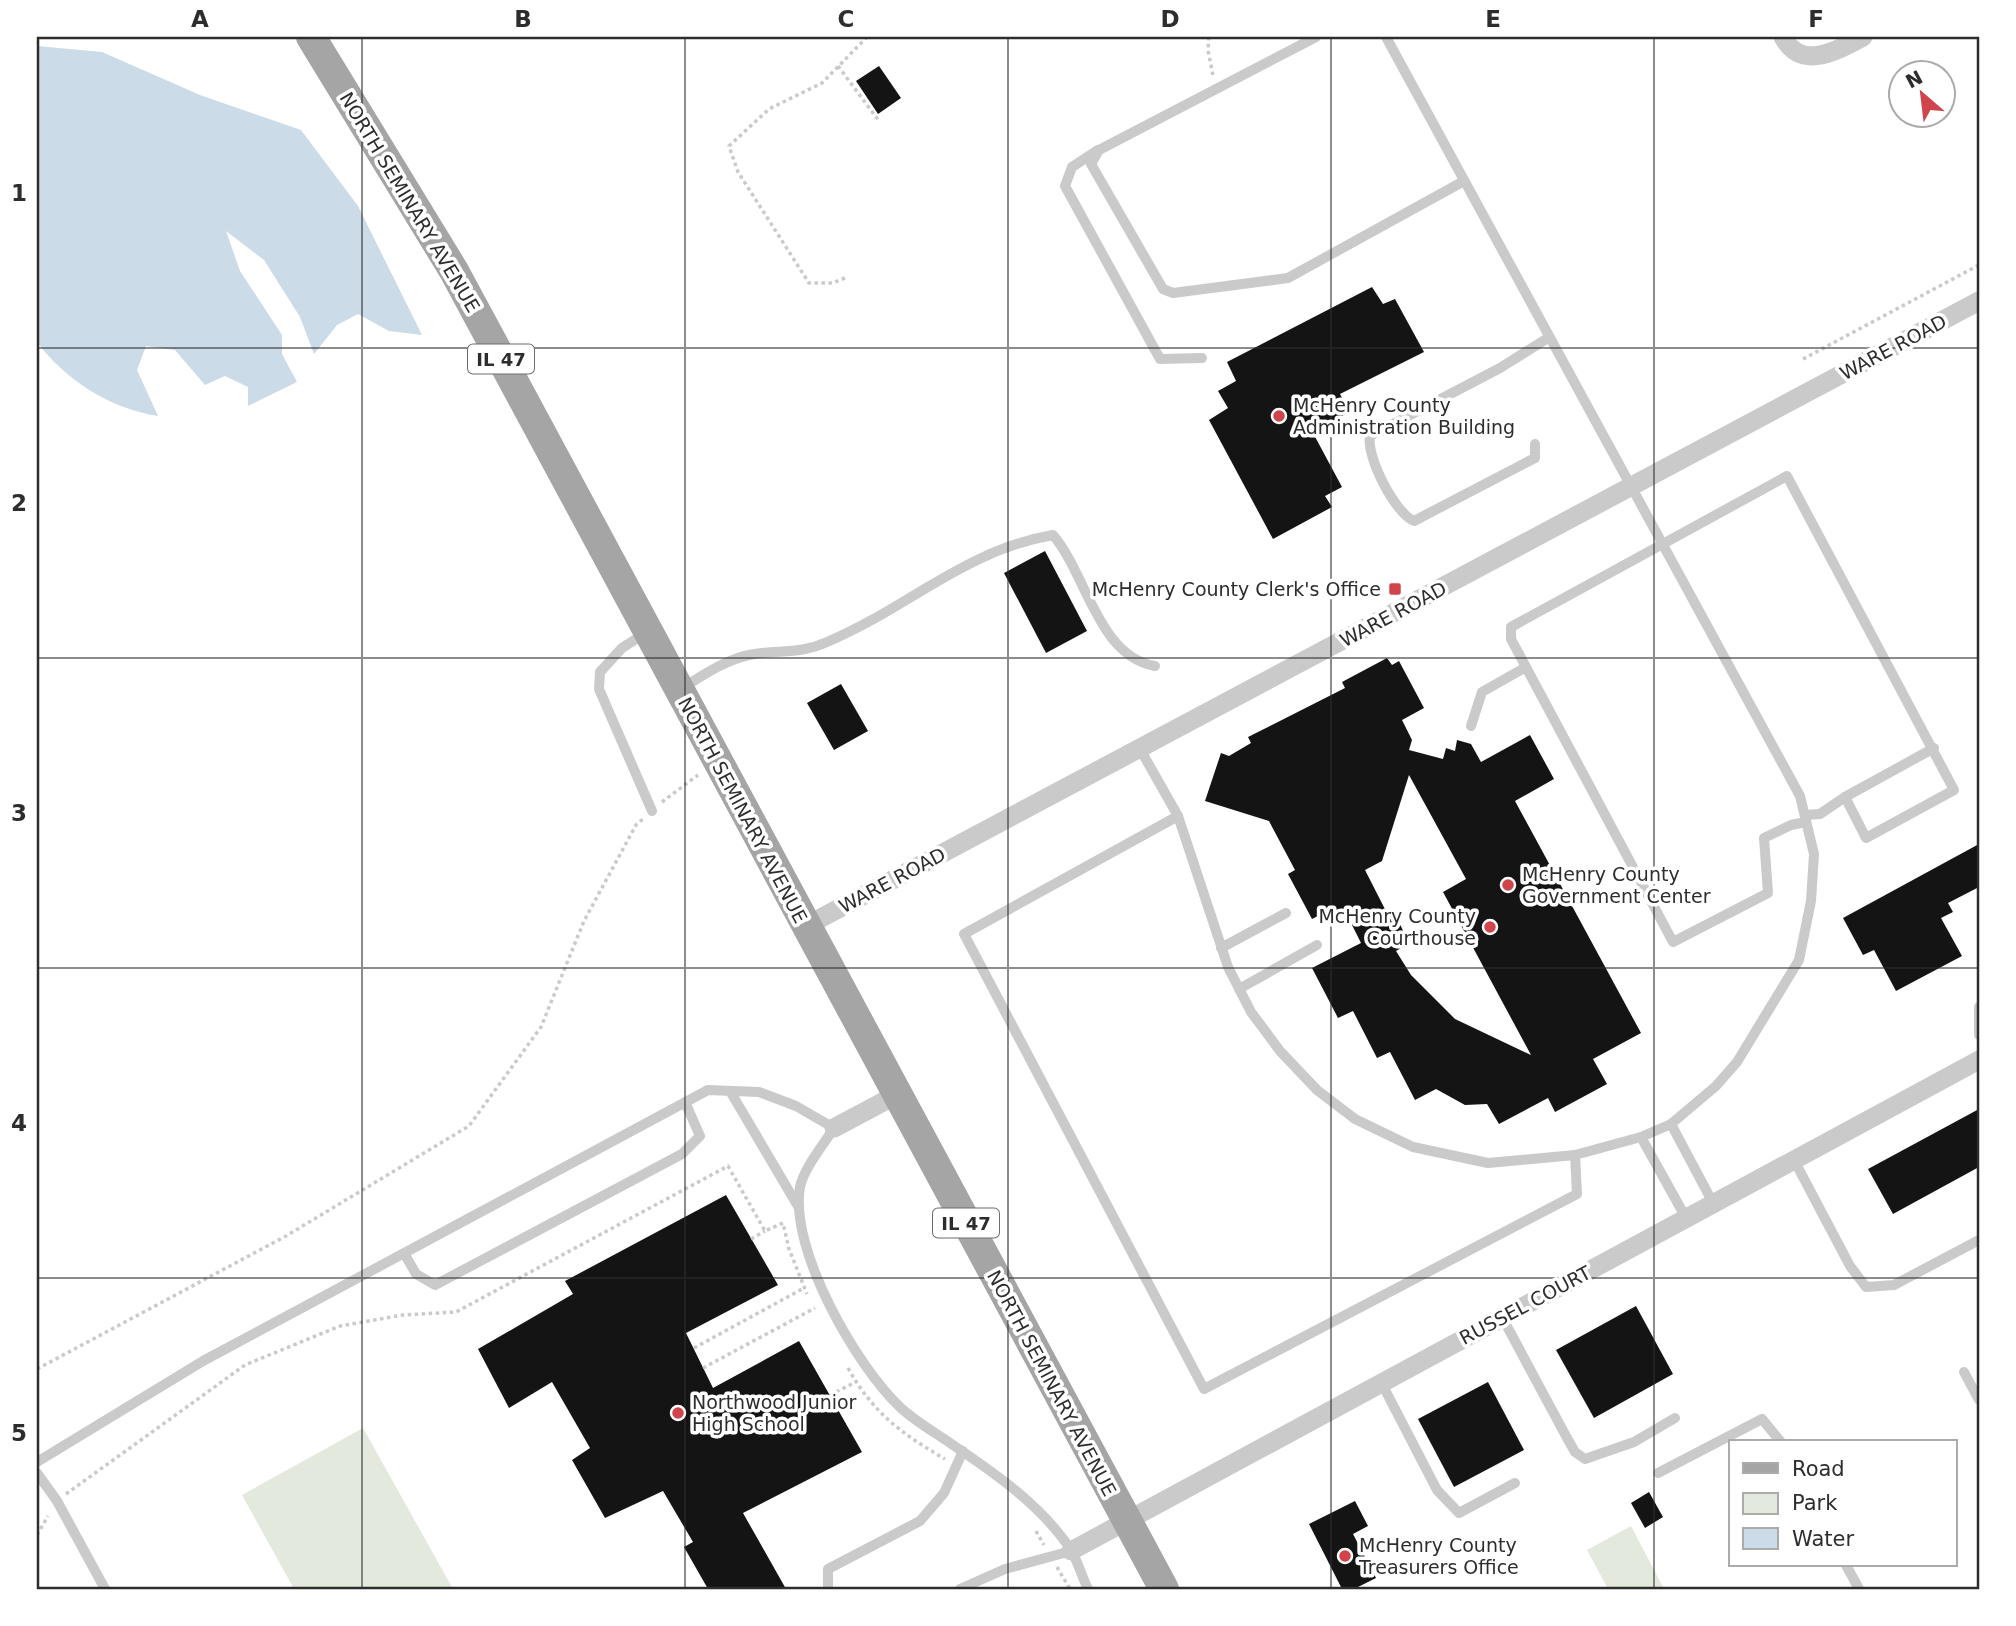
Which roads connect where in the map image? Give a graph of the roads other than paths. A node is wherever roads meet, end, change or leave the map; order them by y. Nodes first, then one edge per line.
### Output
1 (311, 37) edge
2 (1316, 37) edge
3 (1386, 37) edge
4 (1783, 37) edge
5 (1863, 37) edge
6 (1099, 150) junction
7 (1464, 181) junction
8 (1979, 301) edge
9 (1548, 338) junction
10 (1202, 358) dead end
11 (1535, 444) dead end
12 (1630, 488) junction
13 (1661, 544) junction
14 (647, 632) junction
15 (1155, 666) dead end
16 (1525, 667) junction
17 (678, 690) junction
18 (1471, 726) dead end
19 (1934, 748) junction
20 (1140, 749) junction
21 (1844, 797) junction
22 (652, 811) road end
23 (1178, 816) junction
24 (1806, 818) junction
25 (1286, 913) dead end
26 (806, 926) junction
27 (1317, 945) dead end
28 (1221, 948) junction
29 (1239, 989) junction
30 (1979, 1007) edge
31 (1979, 1035) edge
32 (1979, 1060) edge
33 (730, 1091) junction
34 (896, 1095) junction
35 (685, 1101) junction
36 (1671, 1124) junction
37 (834, 1128) junction
38 (1641, 1138) junction
39 (1574, 1155) junction
40 (1794, 1160) junction
41 (1713, 1203) junction
42 (801, 1211) junction
43 (1686, 1218) junction
44 (1979, 1240) edge
45 (404, 1253) junction
46 (1502, 1317) junction
47 (1964, 1372) dead end
48 (1381, 1382) junction
49 (1979, 1400) edge
50 (1675, 1418) dead end
51 (1779, 1440) edge
52 (963, 1451) junction
53 (37, 1462) edge
54 (37, 1473) edge
55 (1658, 1473) dead end
56 (1515, 1483) dead end
57 (1126, 1520) junction
58 (1071, 1551) junction
59 (1847, 1566) edge
60 (105, 1589) edge
61 (828, 1589) edge
62 (960, 1589) edge
63 (1088, 1589) edge
64 (1164, 1589) edge
65 (1859, 1589) edge

1 - 14 main road, NORTH SEMINARY AVENUE / IL 47
2 - 6 lane
3 - 7 lane
4 - 5 street
6 - 7 lane
6 - 10 lane
7 - 9 lane
8 - 12 street, WARE ROAD
9 - 11 lane
9 - 12 lane
12 - 13 lane
12 - 20 street, WARE ROAD
13 - 16 lane
13 - 19 lane
13 - 24 lane
14 - 17 main road, NORTH SEMINARY AVENUE / IL 47
14 - 22 lane
15 - 17 lane
16 - 18 lane
16 - 24 lane
17 - 26 main road, NORTH SEMINARY AVENUE / IL 47
19 - 21 lane
19 - 21 lane
20 - 23 lane
20 - 26 street, WARE ROAD
21 - 24 lane
23 - 28 lane
23 - 39 lane
24 - 36 lane
25 - 28 lane
26 - 34 main road, NORTH SEMINARY AVENUE / IL 47
27 - 29 lane
28 - 29 lane
29 - 39 lane
30 - 31 lane
32 - 40 street, RUSSEL COURT
33 - 35 lane
33 - 37 lane
33 - 42 lane
34 - 37 street
34 - 57 main road, NORTH SEMINARY AVENUE / IL 47
35 - 45 lane
35 - 45 lane
36 - 38 lane
36 - 41 lane
37 - 42 lane
38 - 39 lane
38 - 43 lane
40 - 41 street, RUSSEL COURT
40 - 44 lane
41 - 43 street, RUSSEL COURT
42 - 52 lane
43 - 46 street, RUSSEL COURT
45 - 53 lane
46 - 48 street, RUSSEL COURT
46 - 50 lane
47 - 49 lane
48 - 56 lane
48 - 57 street, RUSSEL COURT
51 - 55 lane
52 - 58 lane
52 - 61 lane
54 - 60 lane
57 - 58 street, RUSSEL COURT
57 - 64 main road, NORTH SEMINARY AVENUE / IL 47
58 - 62 lane
58 - 63 lane
59 - 65 lane

